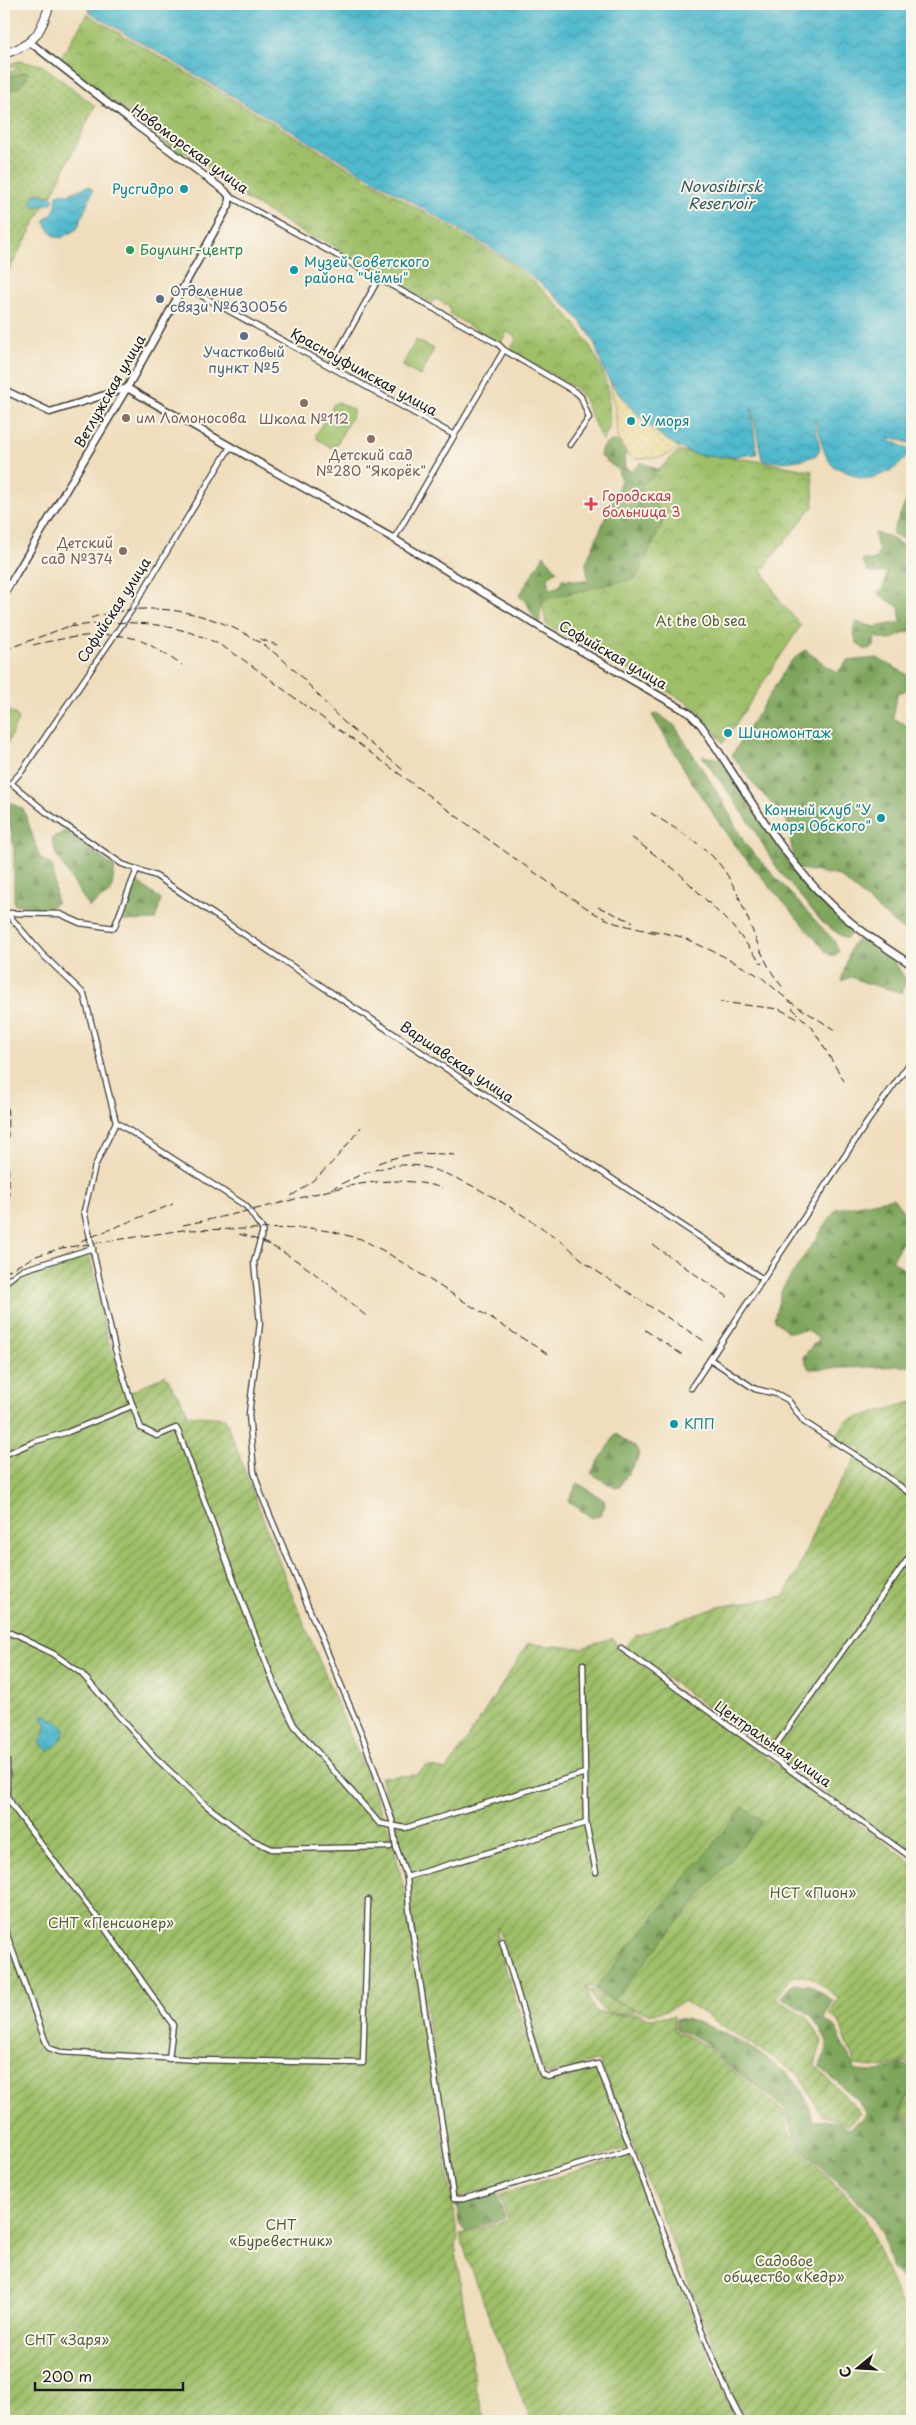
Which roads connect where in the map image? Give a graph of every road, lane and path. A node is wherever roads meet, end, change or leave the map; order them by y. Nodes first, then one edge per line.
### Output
1 (50, 4) edge
2 (31, 43) junction
3 (4, 54) edge
4 (229, 196) junction
5 (379, 278) junction
6 (184, 286) junction
7 (504, 350) junction
8 (330, 366) junction
9 (127, 388) junction
10 (4, 390) edge
11 (454, 435) junction
12 (570, 445) dead end
13 (230, 447) junction
14 (394, 539) junction
15 (4, 594) edge
16 (11, 783) joint
17 (137, 869) junction
18 (6, 913) edge
19 (912, 965) edge
20 (912, 1060) edge
21 (116, 1122) junction
22 (93, 1248) junction
23 (763, 1279) junction
24 (4, 1284) edge
25 (710, 1359) junction
26 (690, 1388) dead end
27 (132, 1406) junction
28 (4, 1455) edge
29 (912, 1495) edge
30 (912, 1554) edge
31 (4, 1630) edge
32 (621, 1648) dead end
33 (583, 1664) dead end
34 (772, 1748) dead end
35 (4, 1751) edge
36 (585, 1773) junction
37 (586, 1823) junction
38 (392, 1827) junction
39 (390, 1848) dead end
40 (912, 1858) edge
41 (596, 1872) dead end
42 (407, 1877) junction
43 (368, 1900) dead end
44 (4, 1927) edge
45 (502, 1941) dead end
46 (169, 2059) junction
47 (630, 2149) junction
48 (742, 2421) edge

1 - 2 highway
2 - 3 highway
2 - 4 main road, Новоморская улица
4 - 5 street, Новоморская улица
4 - 6 main road, Ветлужская улица
5 - 7 street, Новоморская улица
5 - 8 street
6 - 8 street, Красноуфимская улица
6 - 9 main road, Ветлужская улица
7 - 11 street
7 - 12 street, Новоморская улица
8 - 11 street, Красноуфимская улица
9 - 10 main road
9 - 13 main road, Софийская улица
9 - 15 main road, Ветлужская улица
11 - 14 street
13 - 14 main road, Софийская улица
13 - 16 street, Софийская улица
14 - 19 main road, Софийская улица
16 - 17 street, Варшавская улица
17 - 18 street
17 - 23 street, Варшавская улица
18 - 21 street
20 - 23 street
21 - 22 street
21 - 38 street
22 - 24 street
22 - 27 street
23 - 25 street
25 - 26 street
25 - 29 street
27 - 28 street
27 - 38 street
30 - 34 street
31 - 39 street
32 - 40 street, Центральная улица
33 - 36 street
35 - 46 street
36 - 37 street
36 - 38 street
37 - 41 street
37 - 42 street
38 - 42 street
42 - 47 street
43 - 46 street
44 - 46 street
45 - 47 street
47 - 48 street

